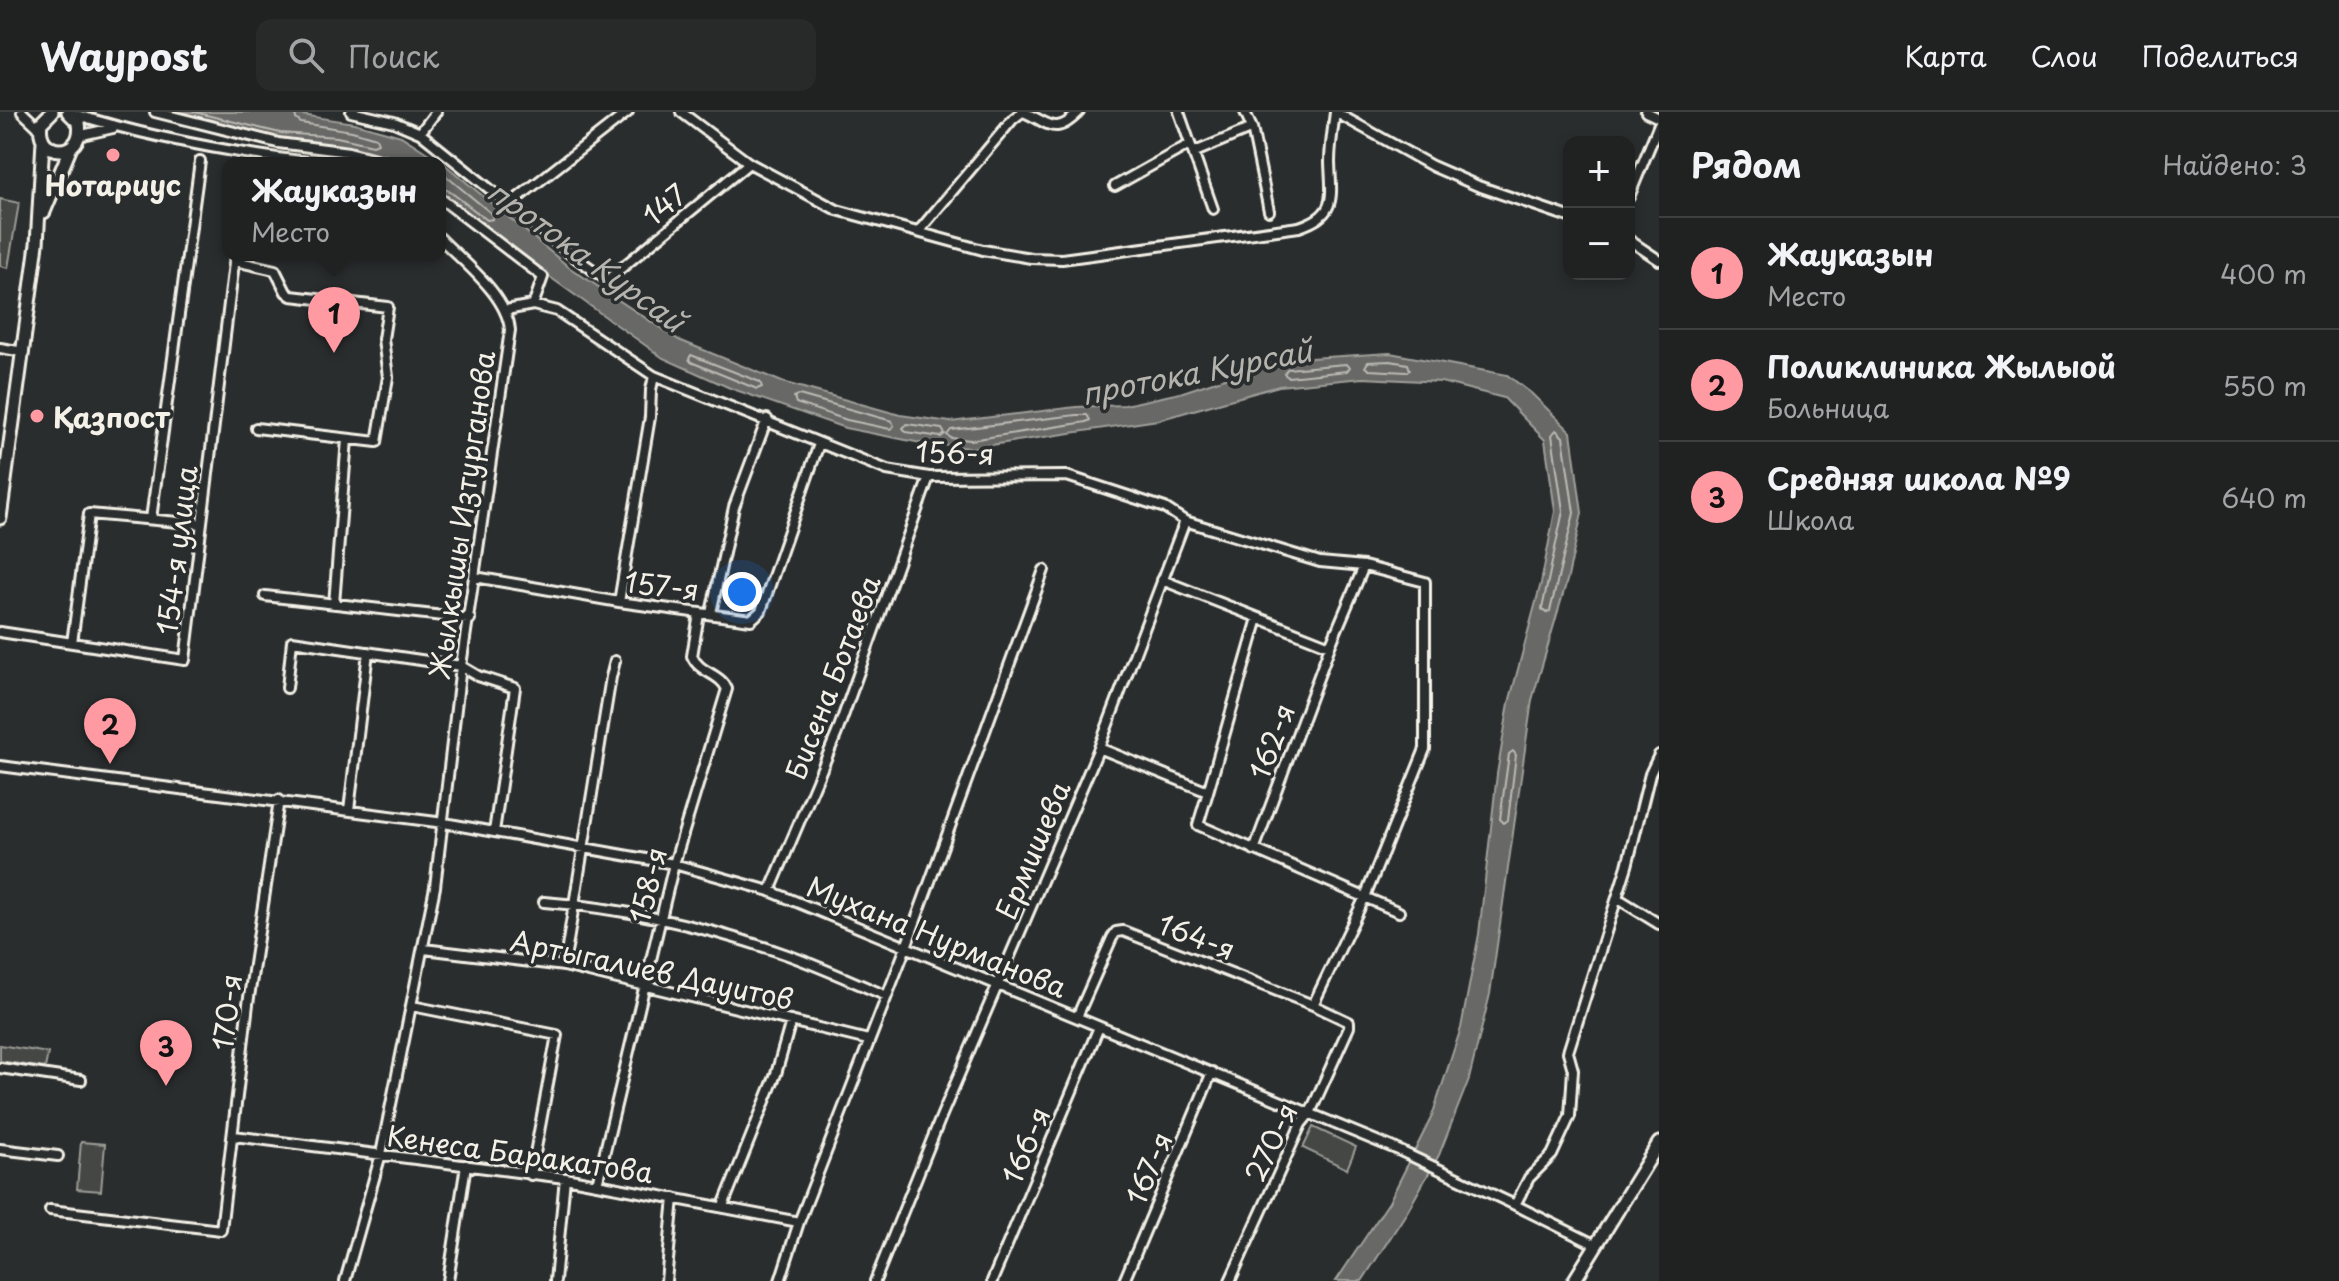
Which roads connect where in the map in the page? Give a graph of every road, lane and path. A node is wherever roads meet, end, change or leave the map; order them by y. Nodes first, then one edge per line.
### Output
1 (22, 112) edge
2 (52, 112) edge
3 (69, 112) edge
4 (155, 112) edge
5 (351, 112) edge
6 (436, 112) edge
7 (628, 112) edge
8 (681, 112) edge
9 (1023, 112) edge
10 (1079, 112) edge
11 (1179, 112) edge
12 (1245, 112) edge
13 (1335, 112) edge
14 (1646, 112) edge
15 (1659, 118) edge
16 (94, 120) junction
17 (1659, 124) edge
18 (42, 126) edge
19 (118, 128) junction
20 (1252, 128) junction
21 (420, 133) junction
22 (76, 142) junction
23 (1192, 148) junction
24 (242, 157) edge
25 (368, 157) edge
26 (200, 161) dead end
27 (749, 163) junction
28 (1635, 182) edge
29 (1115, 186) dead end
30 (446, 203) edge
31 (510, 204) junction
32 (1213, 209) dead end
33 (1269, 211) dead end
34 (1563, 215) edge
35 (38, 232) junction
36 (918, 232) junction
37 (446, 244) edge
38 (1635, 244) edge
39 (1659, 260) edge
40 (235, 261) edge
41 (245, 261) edge
42 (533, 305) junction
43 (506, 310) junction
44 (0, 348) edge
45 (24, 352) junction
46 (654, 376) junction
47 (767, 419) junction
48 (256, 428) dead end
49 (347, 439) junction
50 (819, 444) junction
51 (929, 477) junction
52 (0, 518) edge
53 (151, 519) junction
54 (1185, 521) junction
55 (201, 524) junction
56 (1364, 566) junction
57 (1044, 570) dead end
58 (475, 577) junction
59 (1162, 580) junction
60 (265, 596) dead end
61 (619, 602) junction
62 (334, 604) junction
63 (711, 613) junction
64 (699, 614) junction
65 (1258, 618) junction
66 (470, 619) junction
67 (0, 632) edge
68 (72, 643) junction
69 (1330, 646) junction
70 (368, 652) junction
71 (615, 661) dead end
72 (461, 666) junction
73 (287, 688) dead end
74 (1099, 748) junction
75 (1659, 755) edge
76 (0, 766) edge
77 (1650, 774) junction
78 (1659, 780) edge
79 (1208, 792) junction
80 (279, 800) junction
81 (349, 810) junction
82 (444, 823) junction
83 (494, 832) junction
84 (584, 847) junction
85 (1254, 850) junction
86 (674, 864) junction
87 (770, 891) junction
88 (1365, 897) junction
89 (1617, 898) junction
90 (544, 902) dead end
91 (575, 904) junction
92 (1399, 912) dead end
93 (662, 918) junction
94 (1659, 924) edge
95 (906, 947) junction
96 (424, 949) junction
97 (564, 966) junction
98 (645, 984) junction
99 (998, 986) junction
100 (887, 996) junction
101 (1313, 1005) junction
102 (412, 1006) junction
103 (1077, 1017) junction
104 (791, 1021) junction
105 (1349, 1022) joint
106 (1099, 1027) junction
107 (868, 1040) junction
108 (0, 1068) edge
109 (1212, 1072) junction
110 (81, 1080) dead end
111 (1310, 1113) junction
112 (234, 1136) junction
113 (1659, 1143) edge
114 (0, 1149) edge
115 (381, 1154) junction
116 (58, 1156) dead end
117 (466, 1165) junction
118 (531, 1175) junction
119 (565, 1178) junction
120 (597, 1184) junction
121 (674, 1198) junction
122 (1515, 1205) junction
123 (723, 1206) junction
124 (50, 1210) dead end
125 (799, 1222) junction
126 (1596, 1245) junction
127 (345, 1281) edge
128 (448, 1281) edge
129 (555, 1281) edge
130 (666, 1281) edge
131 (780, 1281) edge
132 (875, 1281) edge
133 (992, 1281) edge
134 (1124, 1281) edge
135 (1230, 1281) edge
136 (1574, 1281) edge

1 - 18 street
2 - 18 street
3 - 16 street
3 - 22 street
4 - 25 street
5 - 21 street
6 - 21 street
7 - 31 street
8 - 27 street
9 - 10 street
9 - 36 street
11 - 23 street
12 - 20 street
13 - 34 street
13 - 36 street
14 - 15 street
16 - 19 street
16 - 22 street
17 - 28 street
18 - 22 street
18 - 35 street
19 - 22 street
19 - 24 street
20 - 23 street
20 - 33 street
21 - 31 street
22 - 35 street
23 - 29 street
23 - 32 street
26 - 53 street
27 - 31 street, 147
27 - 36 street
30 - 42 street
35 - 45 street
37 - 43 street
38 - 39 street
40 - 55 street, 154-я улица
41 - 49 street
42 - 43 street
42 - 46 street, 156-я
43 - 58 street, Жылкышы Изтурганова
44 - 45 street
45 - 52 street
46 - 47 street, 156-я
46 - 61 street
47 - 50 street, 156-я
47 - 63 street
48 - 49 street
49 - 62 street
50 - 51 street, 156-я
50 - 63 street, 157-я
51 - 54 street, 156-я
51 - 87 street, Бисена Ботаева
53 - 55 street
53 - 68 street
54 - 56 street, 156-я
54 - 59 street, Ермишева
55 - 68 street, 154-я улица
56 - 69 street, 162-я
56 - 88 street, 156-я
57 - 95 street
58 - 61 street, 157-я
58 - 66 street, Жылкышы Изтурганова
59 - 65 street
59 - 74 street, Ермишева
60 - 62 street
61 - 64 street, 157-я
62 - 66 street
63 - 64 street, 157-я
64 - 86 street, 158-я
65 - 69 street
65 - 79 street
66 - 72 street, Жылкышы Изтурганова
67 - 68 street
69 - 85 street, 162-я
70 - 72 street
70 - 73 street
70 - 81 street
71 - 84 street
72 - 82 street, Жылкышы Изтурганова
72 - 83 street
74 - 79 street
74 - 99 street, Ермишева
75 - 77 street
76 - 80 street, Мухана Нурманова
77 - 78 street
77 - 89 street
79 - 85 street
80 - 81 street, Мухана Нурманова
80 - 112 street, 170-я
81 - 82 street, Мухана Нурманова
82 - 83 street, Мухана Нурманова
82 - 96 street, Жылкышы Изтурганова
83 - 84 street, Мухана Нурманова
84 - 86 street, Мухана Нурманова
84 - 91 street
85 - 88 street
86 - 87 street, Мухана Нурманова
86 - 93 street, 158-я
87 - 95 street, Мухана Нурманова
88 - 92 street
88 - 101 street
89 - 94 street
89 - 122 street
90 - 91 street
91 - 93 street
91 - 97 street
93 - 98 street, 158-я
93 - 100 street
95 - 99 street, Мухана Нурманова
95 - 100 street
96 - 97 street, Артыгалиев Дауитов
96 - 102 street, Жылкышы Изтурганова
97 - 98 street, Артыгалиев Дауитов
98 - 104 street, Артыгалиев Дауитов
98 - 120 street, 158-я
99 - 103 street, Мухана Нурманова
99 - 132 street, Ермишева
100 - 107 street
101 - 103 street, 164-я
101 - 105 street, 164-я
102 - 115 street, Жылкышы Изтурганова
102 - 118 street
103 - 106 street, Мухана Нурманова
104 - 107 street, Артыгалиев Дауитов
104 - 123 street
105 - 111 street, 270-я
106 - 109 street, Мухана Нурманова
106 - 133 street, 166-я
107 - 125 street
108 - 110 street
109 - 111 street, Мухана Нурманова
109 - 134 street, 167-я
111 - 122 street, Мухана Нурманова
111 - 135 street, 270-я
112 - 115 street, Кенеса Баракатова
112 - 124 street, 170-я
113 - 126 street
114 - 116 street
115 - 117 street, Кенеса Баракатова
115 - 127 street, Жылкышы Изтурганова
117 - 118 street, Кенеса Баракатова
117 - 128 street
118 - 119 street, Кенеса Баракатова
119 - 120 street, Кенеса Баракатова
119 - 129 street
120 - 121 street, Кенеса Баракатова
121 - 123 street, Кенеса Баракатова
121 - 130 street
122 - 126 street, Мухана Нурманова
123 - 125 street, Кенеса Баракатова
125 - 131 street
126 - 136 street

